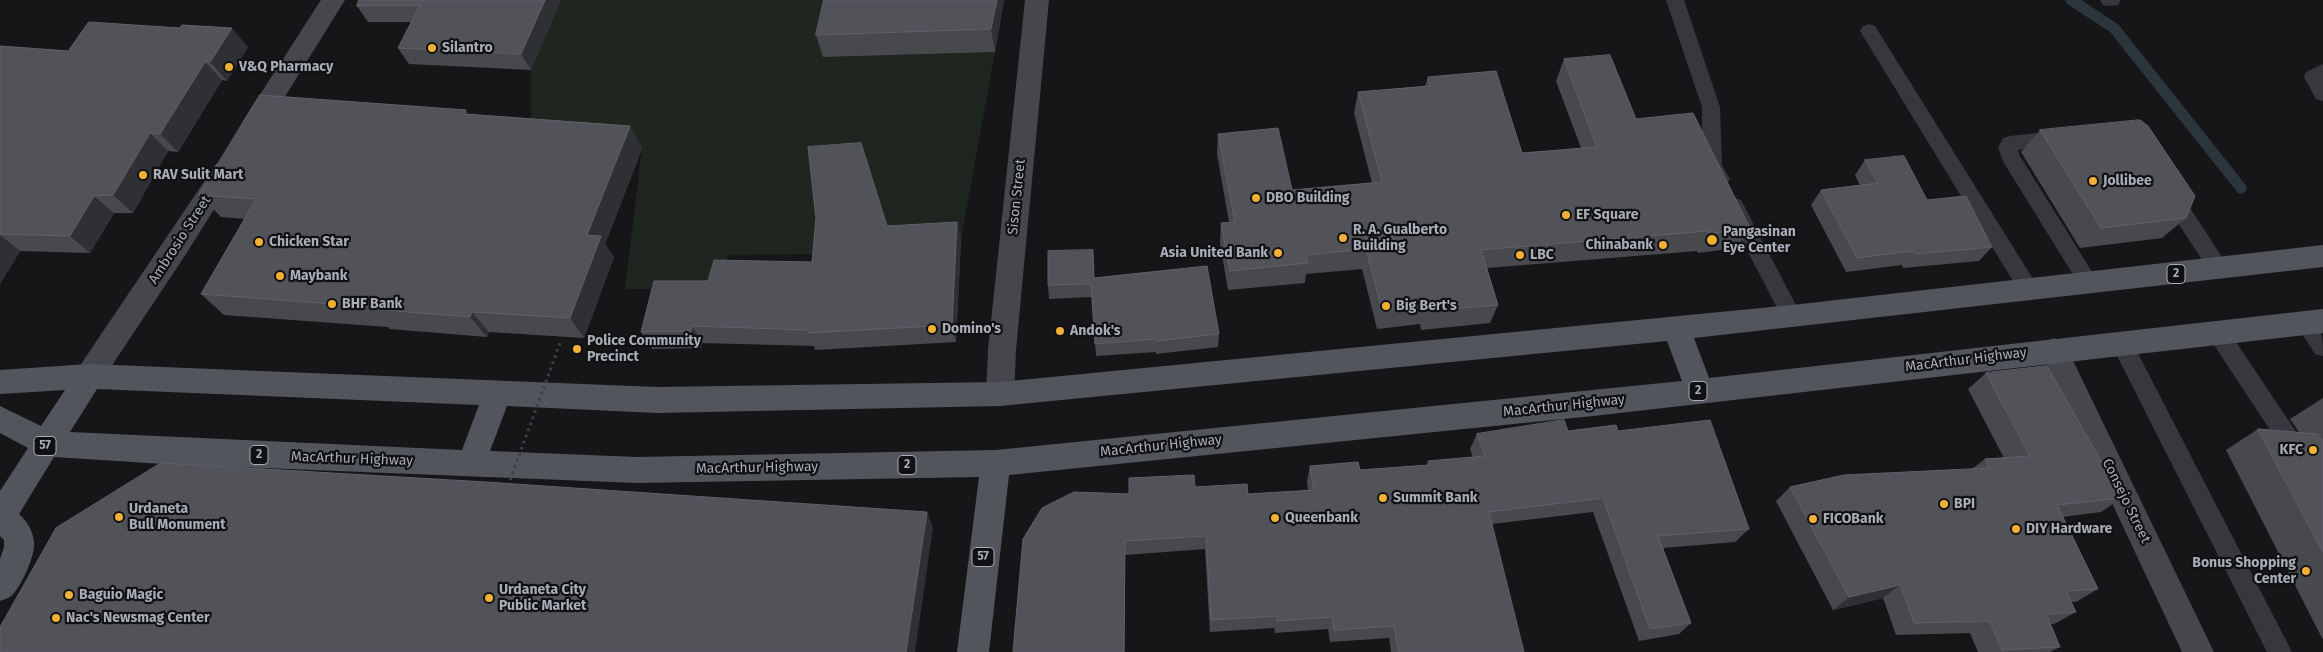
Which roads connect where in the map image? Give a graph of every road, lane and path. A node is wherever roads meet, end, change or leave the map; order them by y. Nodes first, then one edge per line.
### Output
1 (333, 0) edge
2 (1037, 0) edge
3 (1675, 0) edge
4 (1869, 31) dead end
5 (2323, 71) edge
6 (2323, 94) edge
7 (2076, 136) edge
8 (2161, 182) edge
9 (2323, 256) edge
10 (2218, 269) junction
11 (2089, 283) junction
12 (2028, 288) junction
13 (1792, 317) junction
14 (2315, 322) edge
15 (1676, 328) junction
16 (2218, 333) junction
17 (560, 343) edge
18 (2122, 344) junction
19 (2323, 346) edge
20 (2054, 350) junction
21 (89, 376) junction
22 (0, 382) edge
23 (1700, 391) junction
24 (497, 394) junction
25 (1000, 394) junction
26 (0, 419) edge
27 (47, 444) junction
28 (996, 463) junction
29 (471, 464) junction
30 (507, 489) edge
31 (2323, 492) edge
32 (1, 517) edge
33 (0, 586) edge
34 (973, 652) edge
35 (2198, 652) edge
36 (2280, 652) edge

1 - 21 street, Ambrosio Street
2 - 25 street, Sison Street
3 - 13 lane
4 - 12 lane
5 - 6 lane
7 - 11 lane
8 - 10 lane
9 - 10 main road, 2
10 - 11 main road, 2
11 - 12 main road, 2
12 - 13 main road, 2
13 - 15 main road, 2
14 - 16 main road, MacArthur Highway / 2
14 - 19 lane
15 - 23 main road
15 - 25 main road, 2
16 - 18 main road, MacArthur Highway / 2
16 - 31 lane
17 - 30 path, bridge
18 - 20 main road, MacArthur Highway / 2
18 - 36 lane
20 - 23 main road, MacArthur Highway / 2
20 - 35 street, Consejo Street
21 - 22 main road, 2
21 - 24 main road, 2
21 - 27 main road, 57
23 - 28 main road, MacArthur Highway / 2
24 - 25 main road, 2
24 - 29 main road
26 - 27 main road, MacArthur Highway / 2
27 - 29 main road, MacArthur Highway / 2
27 - 32 main road, 57
28 - 29 main road, MacArthur Highway / 2
28 - 34 main road, 57
32 - 33 main road

